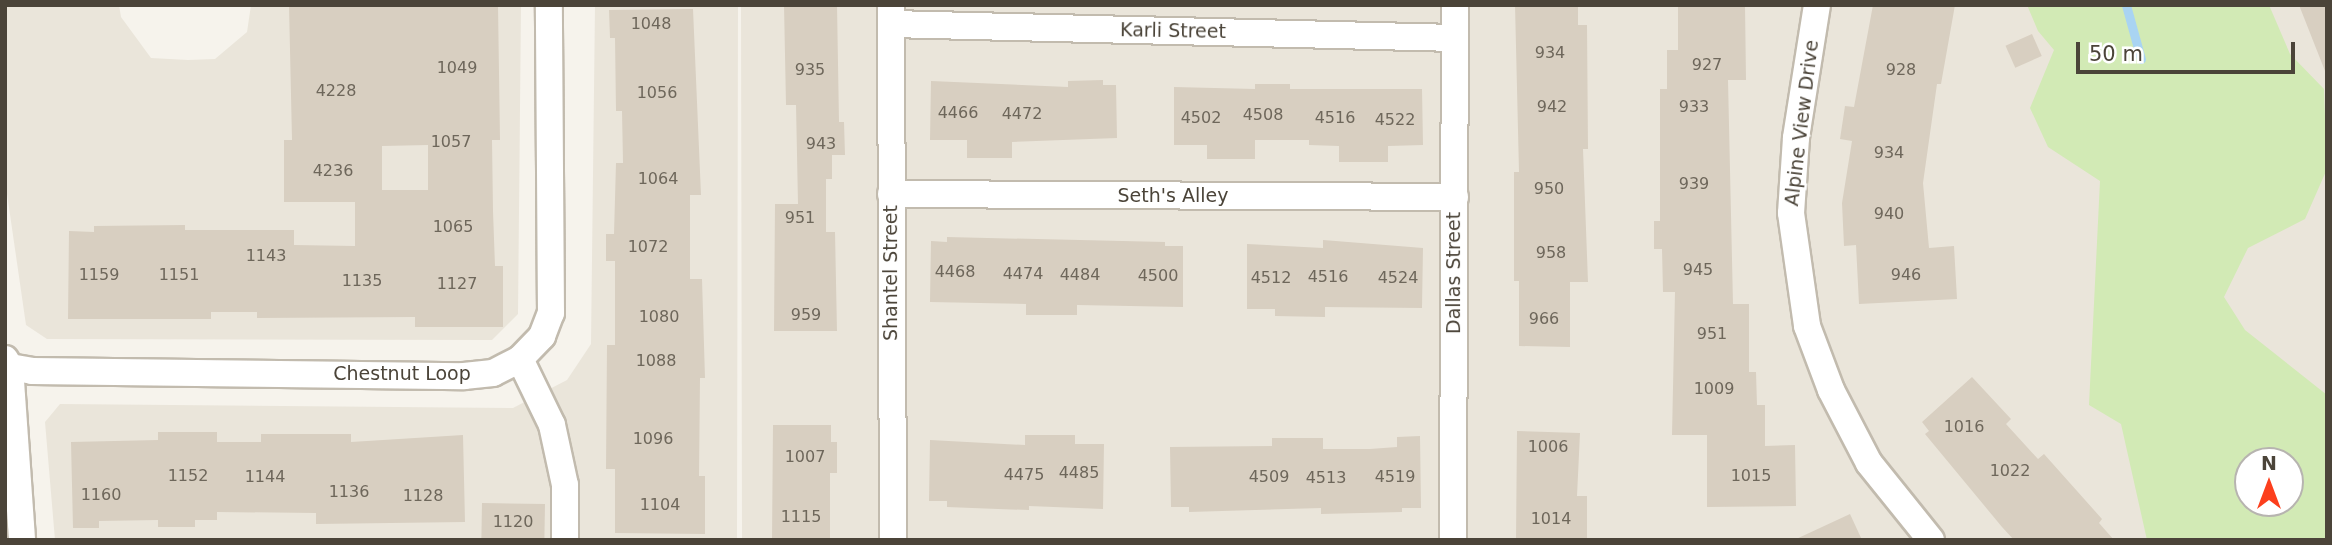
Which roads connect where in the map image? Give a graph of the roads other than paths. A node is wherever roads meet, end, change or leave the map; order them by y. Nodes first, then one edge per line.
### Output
1 (549, 5) edge
2 (1455, 5) edge
3 (1817, 5) edge
4 (891, 15) edge
5 (1455, 38) junction
6 (891, 194) junction
7 (1455, 197) junction
8 (520, 359) junction
9 (8, 363) edge
10 (565, 539) edge
11 (22, 540) edge
12 (893, 540) edge
13 (1453, 540) edge
14 (1931, 540) edge

1 - 8 street, Chestnut Loop
2 - 5 street, Dallas Street
3 - 14 street, Alpine View Drive
4 - 5 street, Karli Street
4 - 6 street, Shantel Street
5 - 7 street, Dallas Street
6 - 7 street, Seth's Alley
6 - 12 street, Shantel Street
7 - 13 street, Dallas Street
8 - 9 street, Chestnut Loop
8 - 10 street
9 - 11 street

